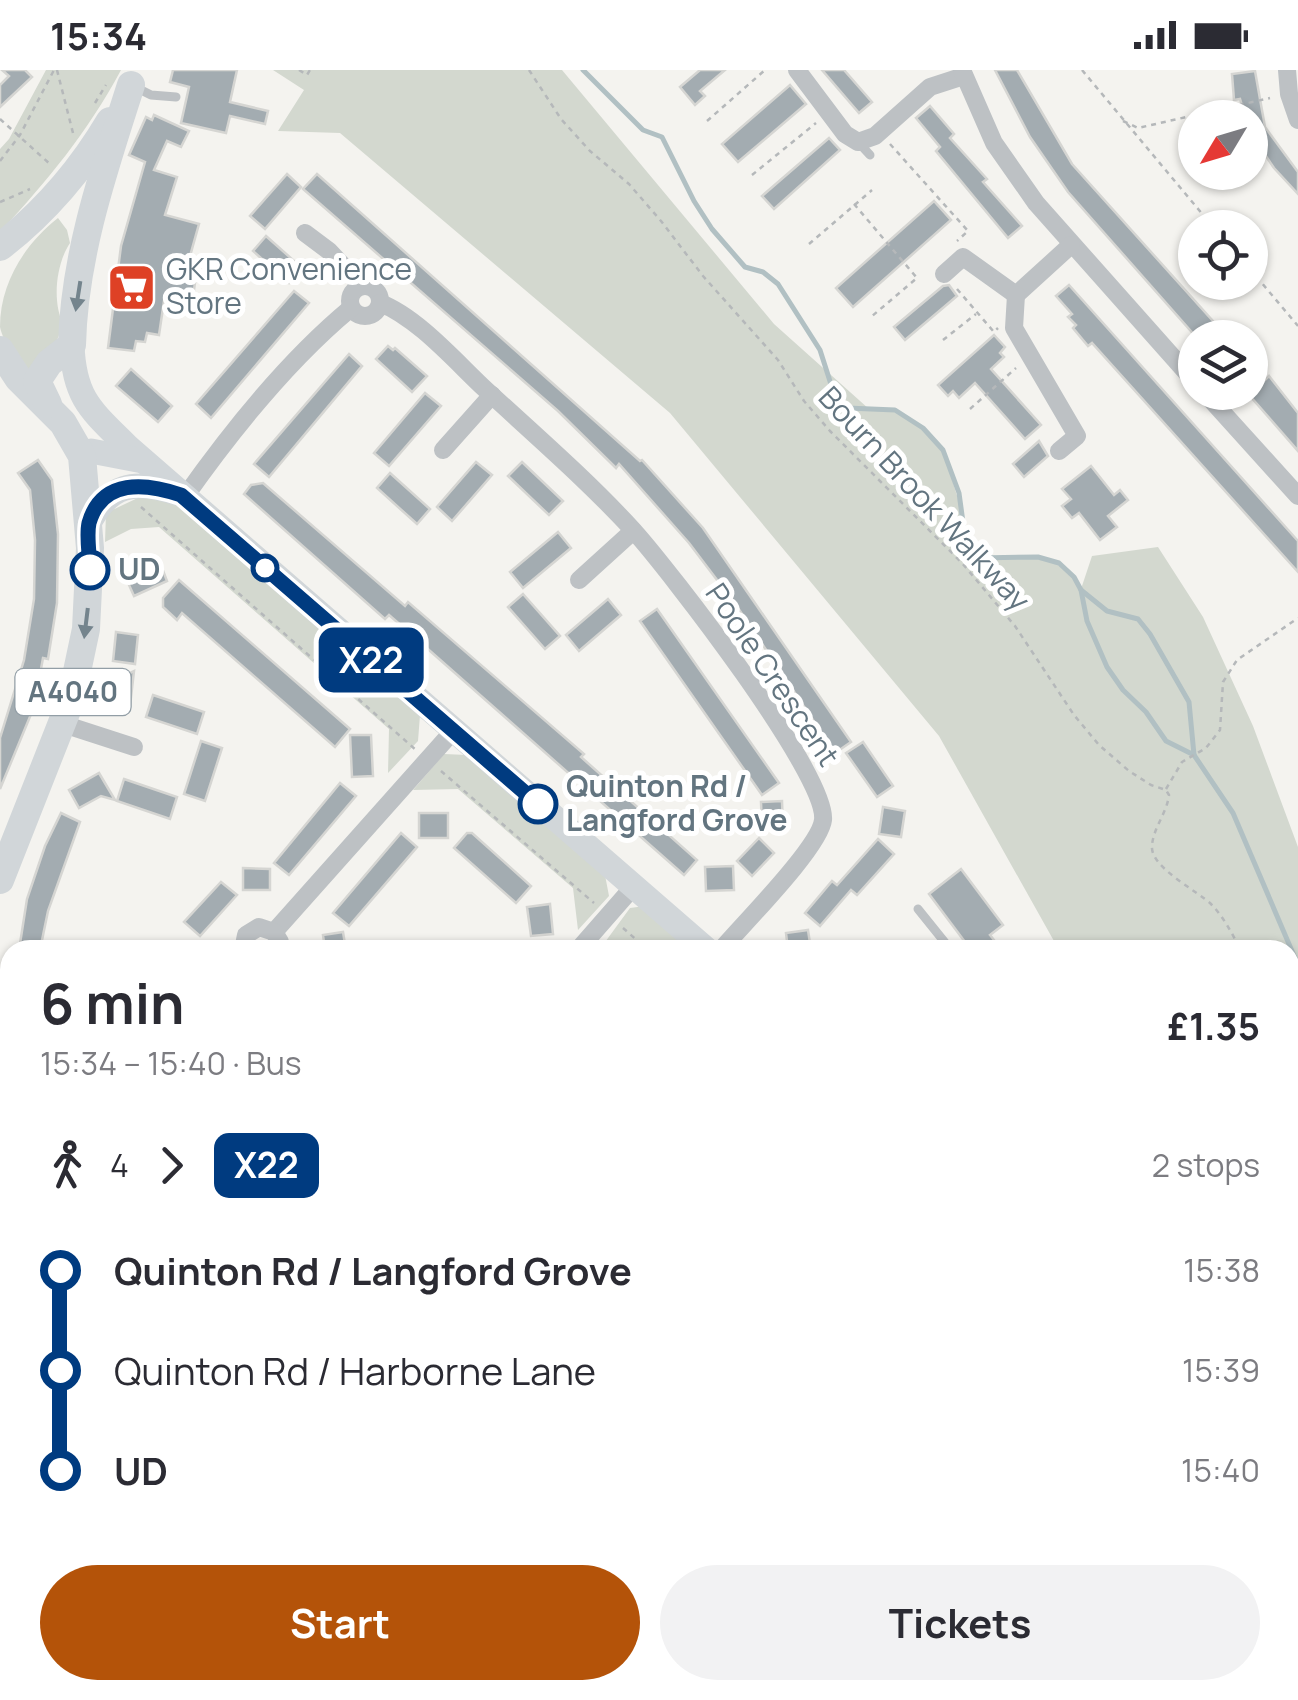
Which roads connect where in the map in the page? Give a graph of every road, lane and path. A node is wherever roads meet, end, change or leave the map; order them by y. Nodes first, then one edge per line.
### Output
1 (56, 70) edge
2 (298, 70) edge
3 (310, 70) edge
4 (529, 70) edge
5 (764, 70) edge
6 (797, 70) edge
7 (1082, 70) edge
8 (1287, 70) edge
9 (963, 73) edge
10 (134, 78) edge
11 (1288, 94) junction
12 (176, 97) dead end
13 (828, 113) junction
14 (0, 119) edge
15 (1122, 120) junction
16 (1298, 120) edge
17 (707, 121) dead end
18 (20, 136) junction
19 (74, 138) dead end
20 (886, 139) dead end
21 (0, 161) edge
22 (53, 167) dead end
23 (752, 175) dead end
24 (872, 190) dead end
25 (0, 202) edge
26 (854, 204) junction
27 (36, 207) junction
28 (1199, 210) edge
29 (968, 232) dead end
30 (304, 233) dead end
31 (809, 244) dead end
32 (1071, 245) junction
33 (85, 246) junction
34 (0, 247) edge
35 (0, 272) edge
36 (935, 272) junction
37 (917, 278) junction
38 (362, 286) junction
39 (1268, 290) edge
40 (1016, 295) junction
41 (380, 303) junction
42 (351, 308) junction
43 (977, 313) junction
44 (1014, 316) junction
45 (872, 318) dead end
46 (1298, 326) edge
47 (943, 340) dead end
48 (72, 345) junction
49 (0, 350) edge
50 (1028, 356) junction
51 (1178, 363) edge
52 (492, 394) junction
53 (970, 409) dead end
54 (52, 410) junction
55 (1220, 410) edge
56 (84, 427) dead end
57 (443, 450) dead end
58 (1059, 452) dead end
59 (82, 456) junction
60 (143, 461) junction
61 (182, 496) junction
62 (1298, 496) edge
63 (135, 506) dead end
64 (88, 525) junction
65 (634, 531) junction
66 (579, 580) dead end
67 (1298, 618) edge
68 (63, 724) junction
69 (454, 730) junction
70 (134, 747) dead end
71 (427, 760) junction
72 (1166, 790) junction
73 (5, 854) edge
74 (0, 880) edge
75 (634, 886) junction
76 (918, 909) dead end
77 (609, 915) junction
78 (244, 940) edge
79 (276, 940) edge
80 (278, 940) edge
81 (587, 940) edge
82 (637, 940) edge
83 (696, 940) edge
84 (730, 940) edge
85 (943, 940) edge
86 (1235, 940) edge
87 (0, 1700) edge
88 (8, 1700) edge

1 - 18 path
1 - 19 path
2 - 3 path
4 - 72 path, Bourn Brook Walkway
5 - 17 path
6 - 13 street
7 - 15 path
8 - 11 street
9 - 13 street
9 - 32 street
10 - 12 lane
10 - 27 main road
10 - 33 main road
11 - 15 path
11 - 16 street
13 - 23 path
14 - 18 path
15 - 28 path
18 - 21 path
18 - 22 path
20 - 29 path
24 - 26 path
25 - 27 path
26 - 31 path
26 - 37 path
27 - 33 main road
27 - 34 main road
27 - 35 main road
30 - 38 street
32 - 40 street
32 - 51 street
33 -> 48 main road
36 - 37 path
36 - 40 street
36 - 43 path
37 - 45 path
38 - 41 street
38 - 42 street
39 - 46 path
40 - 44 street
41 - 42 street
41 - 52 street, Poole Crescent
42 - 61 street
43 - 44 path
43 - 47 path
44 - 50 street
48 - 54 main road
48 - 60 street
49 - 54 main road, A4040
50 - 53 path
50 - 58 street
52 - 57 street
52 - 65 street, Poole Crescent
54 - 59 main road, A4040
55 - 62 street
56 - 59 lane
59 - 60 street
59 - 64 main road, A4040
60 - 61 street
61 - 64 street
61 - 69 street
63 - 71 path
64 -> 68 main road, A4040
65 - 66 street
65 - 84 street, Poole Crescent
67 - 72 path
68 - 70 street
68 - 73 main road, A4040
69 - 71 street
69 - 75 street
71 - 77 path
71 - 80 street
72 - 86 path
73 - 74 main road, A4040
75 - 77 street
75 - 83 street
76 - 85 lane
77 - 81 street
77 - 82 path
78 - 79 street
87 - 88 main road

